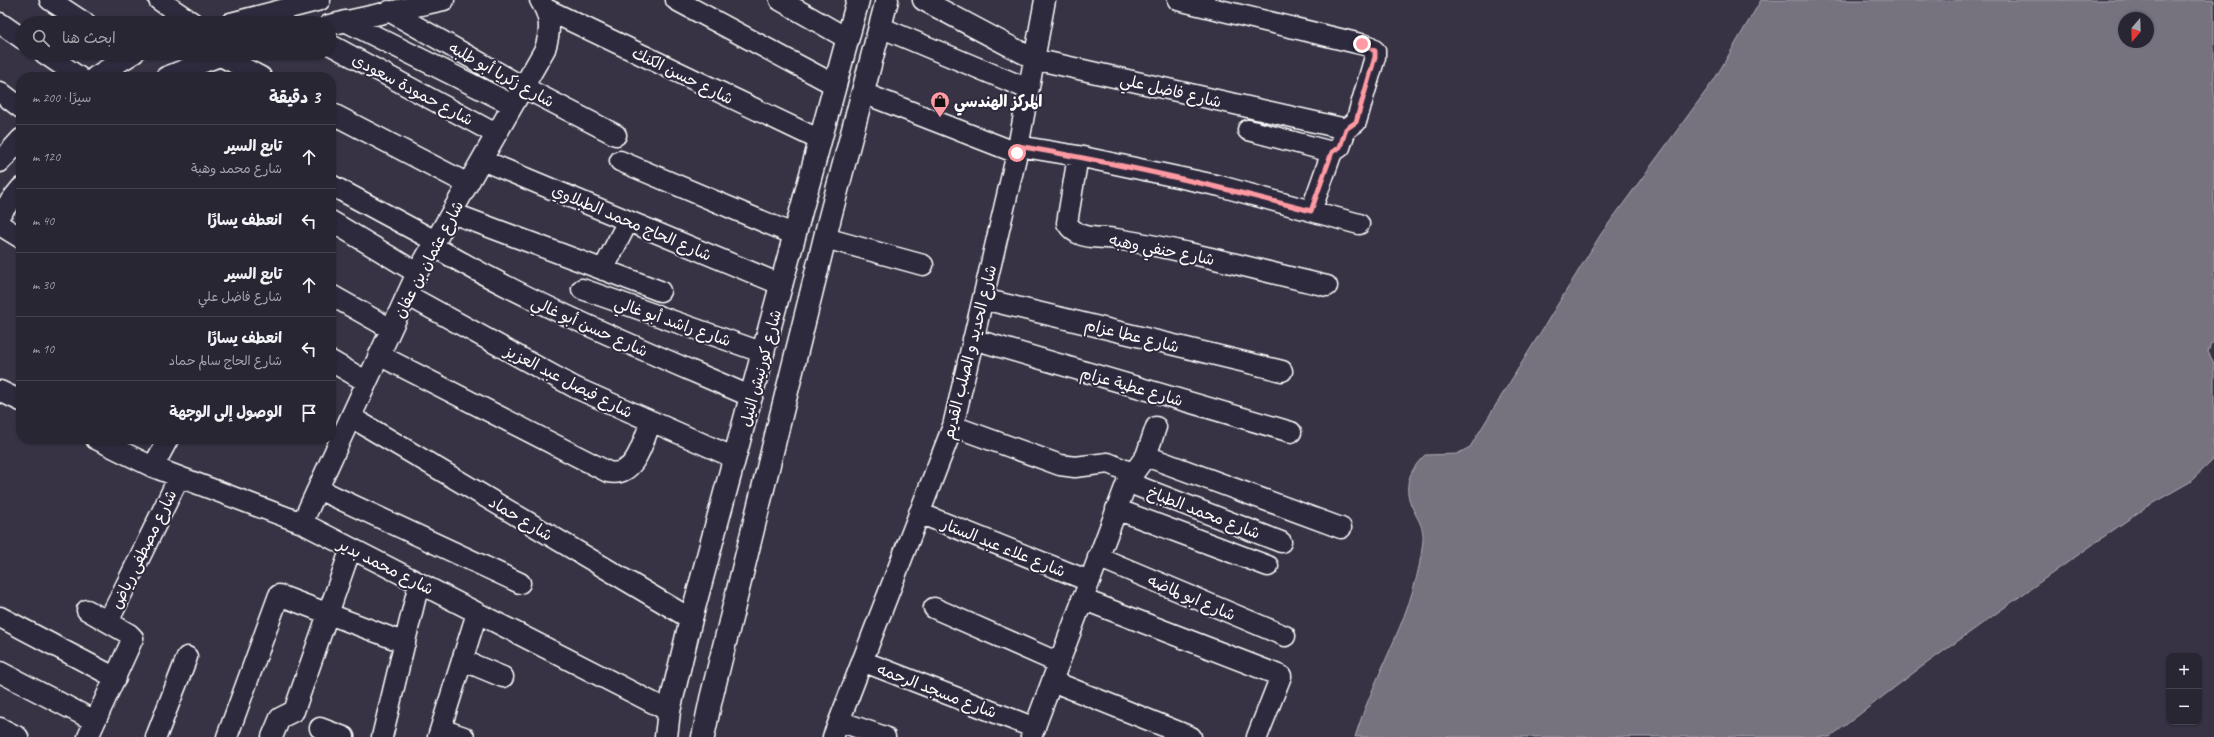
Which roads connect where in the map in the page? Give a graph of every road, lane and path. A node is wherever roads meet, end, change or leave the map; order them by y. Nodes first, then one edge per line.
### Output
1 (50, 0) edge
2 (159, 0) edge
3 (320, 0) edge
4 (324, 0) edge
5 (444, 0) edge
6 (676, 0) edge
7 (780, 0) edge
8 (858, 0) edge
9 (887, 0) edge
10 (923, 0) edge
11 (1045, 0) edge
12 (1178, 0) edge
13 (543, 5) edge
14 (389, 11) junction
15 (74, 16) edge
16 (183, 16) edge
17 (259, 16) edge
18 (331, 16) edge
19 (0, 24) edge
20 (336, 24) edge
21 (336, 25) edge
22 (880, 27) junction
23 (16, 34) edge
24 (848, 40) junction
25 (336, 48) edge
26 (1034, 59) junction
27 (54, 60) edge
28 (122, 60) edge
29 (208, 60) edge
30 (233, 60) edge
31 (72, 72) edge
32 (103, 72) edge
33 (178, 72) edge
34 (253, 72) edge
35 (835, 85) junction
36 (523, 87) junction
37 (1028, 89) junction
38 (0, 92) edge
39 (863, 93) junction
40 (16, 104) edge
41 (513, 105) junction
42 (336, 116) edge
43 (1346, 129) junction
44 (1248, 130) dead end
45 (496, 134) junction
46 (616, 135) dead end
47 (820, 140) junction
48 (16, 144) edge
49 (1017, 149) junction
50 (1332, 152) junction
51 (1078, 156) junction
52 (482, 160) junction
53 (620, 161) dead end
54 (0, 162) edge
55 (468, 184) junction
56 (336, 189) edge
57 (16, 194) edge
58 (802, 208) junction
59 (1311, 211) junction
60 (452, 213) junction
61 (0, 214) edge
62 (830, 217) junction
63 (628, 221) junction
64 (336, 224) edge
65 (1359, 224) dead end
66 (0, 226) edge
67 (16, 235) edge
68 (795, 235) junction
69 (825, 238) junction
70 (434, 243) junction
71 (923, 265) dead end
72 (603, 270) junction
73 (417, 273) junction
74 (782, 285) junction
75 (1327, 286) dead end
76 (582, 289) dead end
77 (660, 291) dead end
78 (407, 294) junction
79 (336, 298) edge
80 (983, 299) junction
81 (391, 329) junction
82 (973, 340) junction
83 (764, 353) junction
84 (379, 355) junction
85 (336, 364) edge
86 (1282, 371) dead end
87 (367, 382) junction
88 (0, 391) edge
89 (752, 397) junction
90 (16, 399) edge
91 (351, 417) junction
92 (651, 421) junction
93 (953, 426) junction
94 (1156, 427) dead end
95 (1291, 432) dead end
96 (336, 438) edge
97 (106, 444) edge
98 (165, 444) edge
99 (333, 444) edge
100 (1146, 456) junction
101 (735, 458) junction
102 (152, 467) junction
103 (179, 477) junction
104 (1129, 477) junction
105 (318, 489) junction
106 (1116, 509) junction
107 (919, 513) junction
108 (302, 523) junction
109 (1341, 528) dead end
110 (1281, 542) dead end
111 (351, 548) junction
112 (1098, 557) junction
113 (1268, 566) dead end
114 (419, 583) junction
115 (520, 583) dead end
116 (1086, 590) junction
117 (934, 608) dead end
118 (87, 610) dead end
119 (477, 613) junction
120 (328, 614) junction
121 (0, 616) edge
122 (691, 619) junction
123 (108, 622) junction
124 (1285, 636) dead end
125 (404, 643) junction
126 (187, 657) dead end
127 (462, 660) junction
128 (862, 661) junction
129 (0, 672) edge
130 (1055, 672) junction
131 (503, 677) dead end
132 (116, 678) junction
133 (669, 711) junction
134 (0, 728) edge
135 (320, 728) dead end
136 (91, 729) edge
137 (836, 729) edge
138 (1033, 732) edge
139 (439, 733) edge
140 (18, 737) edge
141 (156, 737) edge
142 (227, 737) edge
143 (272, 737) edge
144 (344, 737) edge
145 (382, 737) edge
146 (464, 737) edge
147 (666, 737) edge
148 (704, 737) edge
149 (885, 737) edge
150 (1191, 737) edge
151 (1257, 737) edge

1 - 15 street
2 - 16 street
3 - 17 street
4 - 18 street
5 - 14 street
6 - 35 street
7 - 24 street
8 - 24 highway, شارع كورنيش النيل
9 - 22 highway, شارع كورنيش النيل
10 - 26 street, شارع فاضل علي
11 - 26 street, شارع الحديد و الصلب القديم
12 - 43 street
13 - 36 street, شارع عثمان بن عفان
13 - 47 street, شارع حسن الكنك
14 - 20 street
14 - 36 street, شارع زكريا أبو طلبه
19 - 23 street
21 - 41 street
22 - 37 street
22 - 39 highway, شارع كورنيش النيل
24 - 35 highway, شارع كورنيش النيل
25 - 45 street, شارع حمودة سعودى
26 - 37 street, شارع الحديد و الصلب القديم
26 - 43 street, شارع فاضل علي
27 - 31 street
28 - 32 street
29 - 33 street
30 - 34 street
35 - 47 highway, شارع كورنيش النيل
36 - 41 street, شارع عثمان بن عفان
36 - 46 street, شارع زكريا أبو طلبه
37 - 49 street, شارع الحديد و الصلب القديم
38 - 40 street
39 - 49 street
39 - 62 highway, شارع كورنيش النيل
41 - 45 street, شارع عثمان بن عفان
42 - 55 street
43 - 50 street
44 - 50 street
45 - 52 street, شارع عثمان بن عفان
47 - 58 highway, شارع كورنيش النيل
48 - 54 street
49 - 51 street
49 - 80 street, شارع الحديد و الصلب القديم
50 - 59 street
51 - 59 street
51 - 75 street, شارع حنفي وهبه
52 - 55 street, شارع عثمان بن عفان
52 - 63 street, شارع الحاج محمد الطبلاوي
53 - 68 street
55 - 60 street, شارع عثمان بن عفان
56 - 70 street, شارع حسن أبو غالي
57 - 61 street
58 - 62 highway
58 - 68 highway, شارع كورنيش النيل
59 - 65 street
60 - 70 street, شارع عثمان بن عفان
60 - 72 street
62 - 69 highway, شارع كورنيش النيل
63 - 72 street
63 - 74 street, شارع الحاج محمد الطبلاوي
64 - 73 street
66 - 67 street
68 - 74 highway, شارع كورنيش النيل
69 - 71 street
69 - 148 highway, شارع كورنيش النيل
70 - 73 street, شارع عثمان بن عفان
70 - 89 street, شارع حسن أبو غالي
72 - 77 street
73 - 78 street, شارع عثمان بن عفان
74 - 83 highway, شارع كورنيش النيل
76 - 83 street, شارع راشد أبو غالي
78 - 81 street, شارع عثمان بن عفان
78 - 92 street, شارع فيصل عبد العزيز
79 - 81 street
80 - 82 street, شارع الحديد و الصلب القديم
80 - 86 street, شارع عطا عزام
81 - 84 street, شارع عثمان بن عفان
82 - 93 street, شارع الحديد و الصلب القديم
82 - 95 street, شارع عطية عزام
83 - 89 highway, شارع كورنيش النيل
84 - 87 street, شارع عثمان بن عفان
84 - 92 street
85 - 87 street
87 - 91 street, شارع عثمان بن عفان
88 - 90 street
89 - 101 highway, شارع كورنيش النيل
91 - 96 street, شارع عثمان بن عفان
91 - 122 street, شارع حماد
92 - 101 street, شارع فيصل عبد العزيز
93 - 104 street, شارع محمد الطباخ
93 - 107 street, شارع الحديد و الصلب القديم
94 - 100 street
97 - 102 street, شارع محمد بدير
98 - 102 street
99 - 105 street, شارع عثمان بن عفان
100 - 104 street
100 - 109 street
101 - 122 highway, شارع كورنيش النيل
102 - 103 street, شارع محمد بدير
103 - 108 street, شارع محمد بدير
103 - 123 street, شارع مصطفى رياض
104 - 106 street
104 - 110 street, شارع محمد الطباخ
105 - 108 street, شارع عثمان بن عفان
105 - 115 street
106 - 112 street
106 - 113 street
107 - 116 street, شارع علاء عبد الستار
107 - 128 street, شارع الحديد و الصلب القديم
108 - 111 street, شارع محمد بدير
111 - 114 street, شارع محمد بدير
111 - 120 street
112 - 116 street
112 - 124 street, شارع ابو لماضه
114 - 119 street, شارع محمد بدير
114 - 125 street
116 - 130 street
116 - 151 street, شارع علاء عبد الستار
117 - 130 street
118 - 123 street
119 - 127 street
119 - 133 street, شارع محمد بدير
120 - 125 street
120 - 142 street
120 - 143 street
121 - 132 street
122 - 133 highway, شارع كورنيش النيل
123 - 132 street
125 - 145 street
126 - 141 street
127 - 131 street
127 - 139 street
128 - 137 street, شارع الحديد و الصلب القديم
128 - 138 street, شارع مسجد الرحمه
129 - 136 street
130 - 138 street
130 - 150 street
132 - 136 street
133 - 147 highway, شارع كورنيش النيل
134 - 140 street
135 - 144 street
137 - 149 street
139 - 146 street

